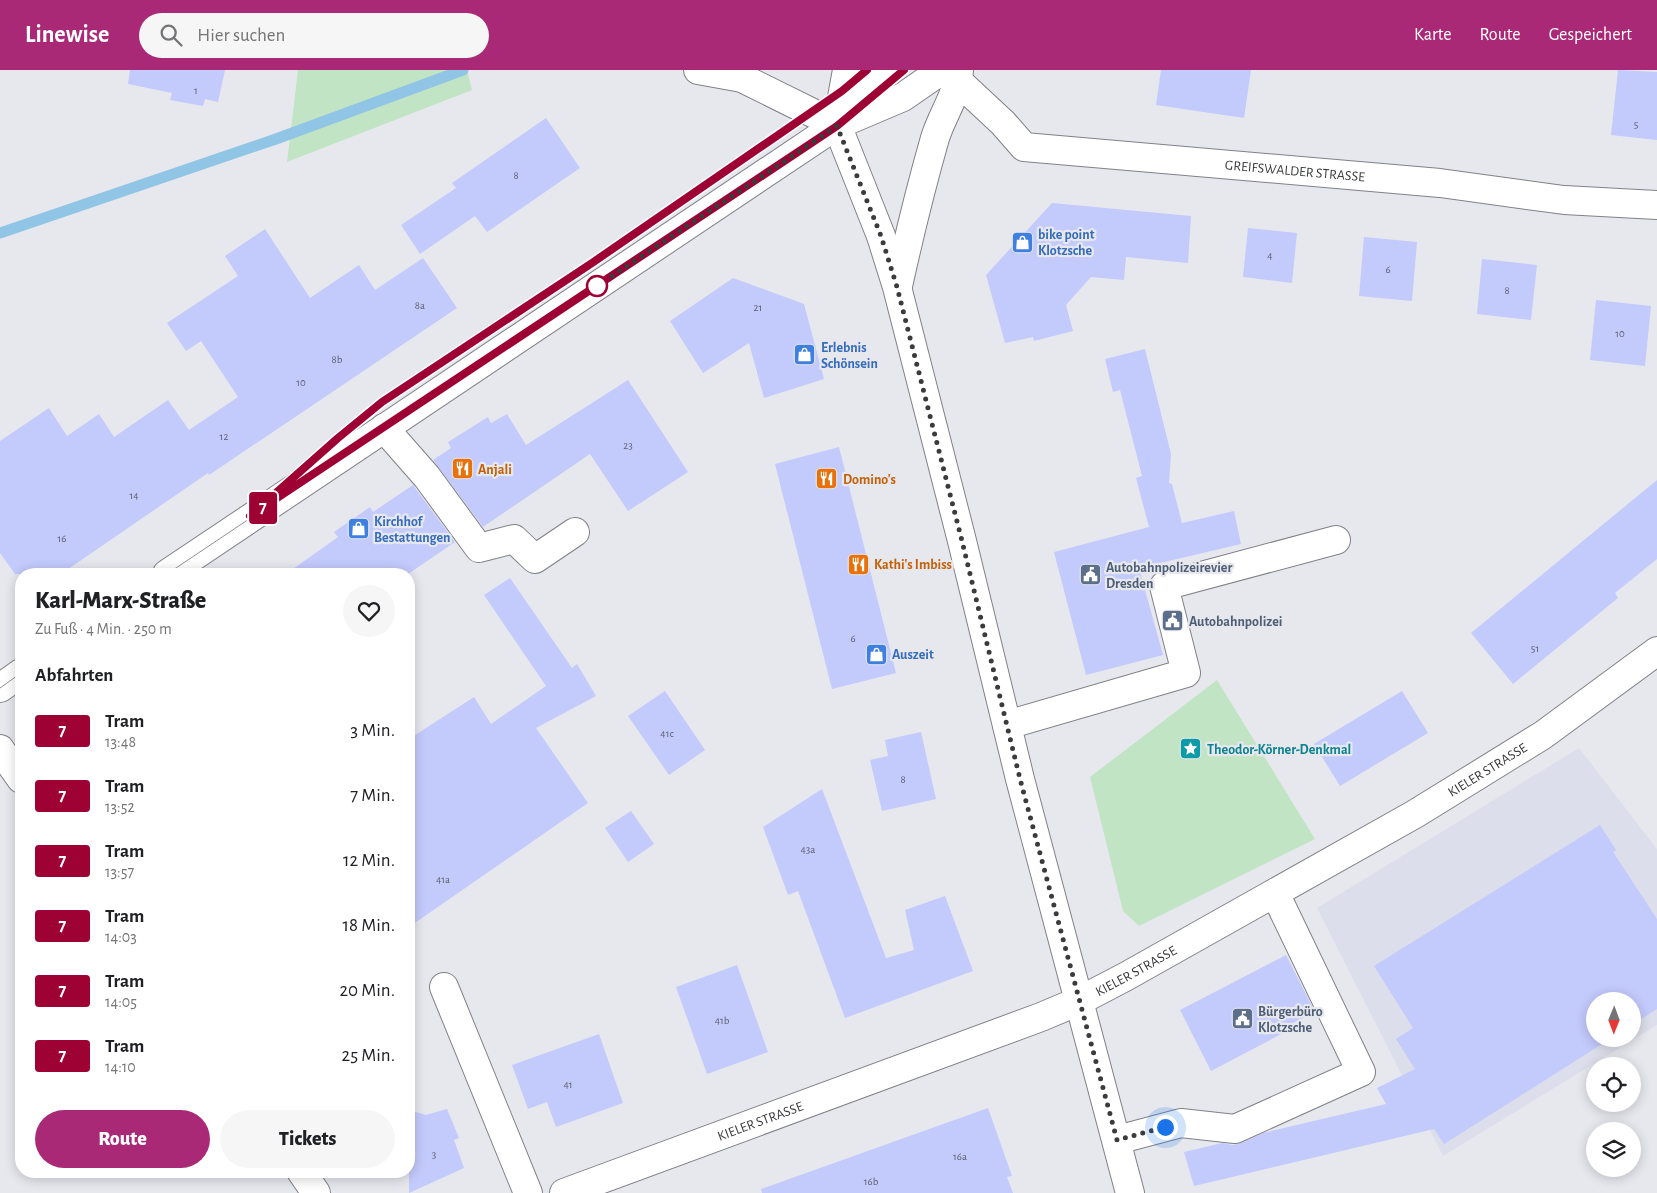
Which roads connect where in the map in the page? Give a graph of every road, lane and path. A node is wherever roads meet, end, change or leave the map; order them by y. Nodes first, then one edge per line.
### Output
1 (698, 70) edge
2 (847, 70) edge
3 (886, 70) edge
4 (953, 74) edge
5 (837, 126) junction
6 (1657, 205) edge
7 (897, 287) junction
8 (384, 428) junction
9 (575, 532) dead end
10 (1336, 540) dead end
11 (176, 568) edge
12 (1657, 651) edge
13 (15, 677) edge
14 (0, 688) edge
15 (1007, 725) junction
16 (0, 749) edge
17 (15, 770) edge
18 (1275, 893) junction
19 (444, 987) dead end
20 (1079, 1001) junction
21 (1117, 1140) junction
22 (306, 1178) edge
23 (316, 1193) edge
24 (528, 1193) edge
25 (564, 1193) edge
26 (1130, 1193) edge

1 - 5 main road
2 - 5 main road
3 - 5 main road
4 - 5 main road
4 - 6 main road, GREIFSWALDER STRASSE
4 - 7 main road
5 - 7 main road
5 - 8 main road
7 - 15 main road
8 - 9 main road
8 - 11 main road
10 - 15 main road
12 - 18 main road, KIELER STRASSE
13 - 14 main road
15 - 20 main road
16 - 17 main road
18 - 20 main road, KIELER STRASSE
18 - 21 main road
19 - 24 main road
20 - 21 main road
20 - 25 main road, KIELER STRASSE
21 - 26 main road
22 - 23 main road

